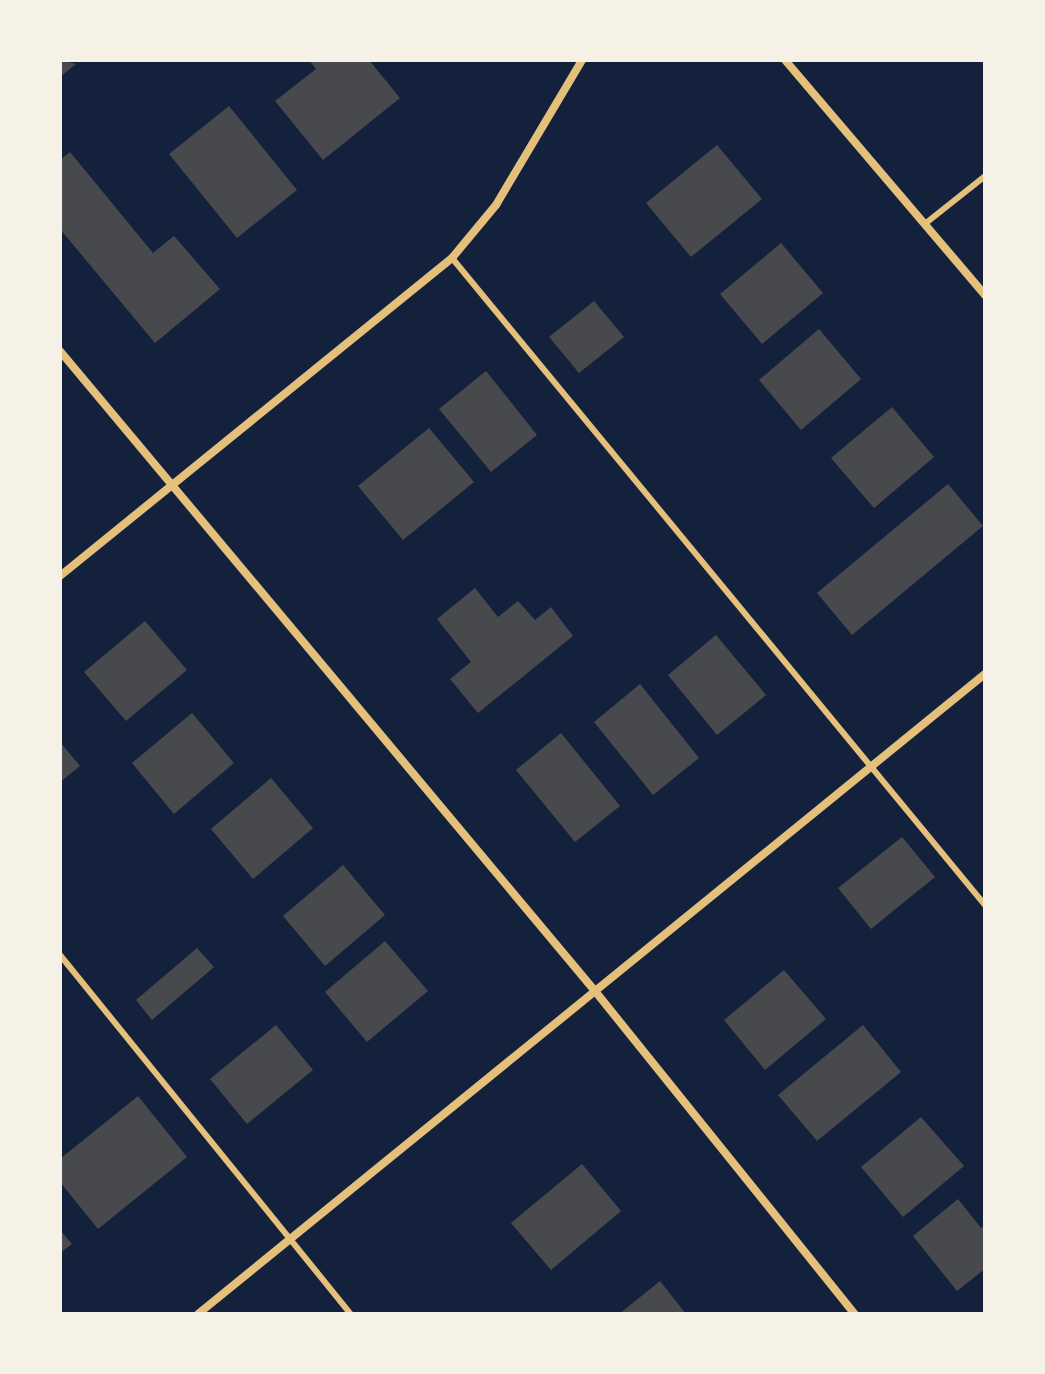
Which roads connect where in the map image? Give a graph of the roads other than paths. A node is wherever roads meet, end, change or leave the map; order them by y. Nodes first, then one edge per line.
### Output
1 (582, 60) edge
2 (785, 60) edge
3 (985, 176) edge
4 (926, 223) junction
5 (452, 258) junction
6 (985, 295) edge
7 (60, 351) edge
8 (170, 486) junction
9 (60, 576) edge
10 (985, 674) edge
11 (871, 766) junction
12 (985, 905) edge
13 (60, 955) edge
14 (595, 991) junction
15 (290, 1239) junction
16 (198, 1314) edge
17 (351, 1314) edge
18 (855, 1314) edge

1 - 5 street
2 - 4 street
3 - 4 lane
4 - 6 street
5 - 8 street
5 - 11 lane
7 - 8 street
8 - 9 street
8 - 14 street
10 - 11 street
11 - 12 lane
11 - 14 street
13 - 15 lane
14 - 15 street
14 - 18 street
15 - 16 street
15 - 17 lane

